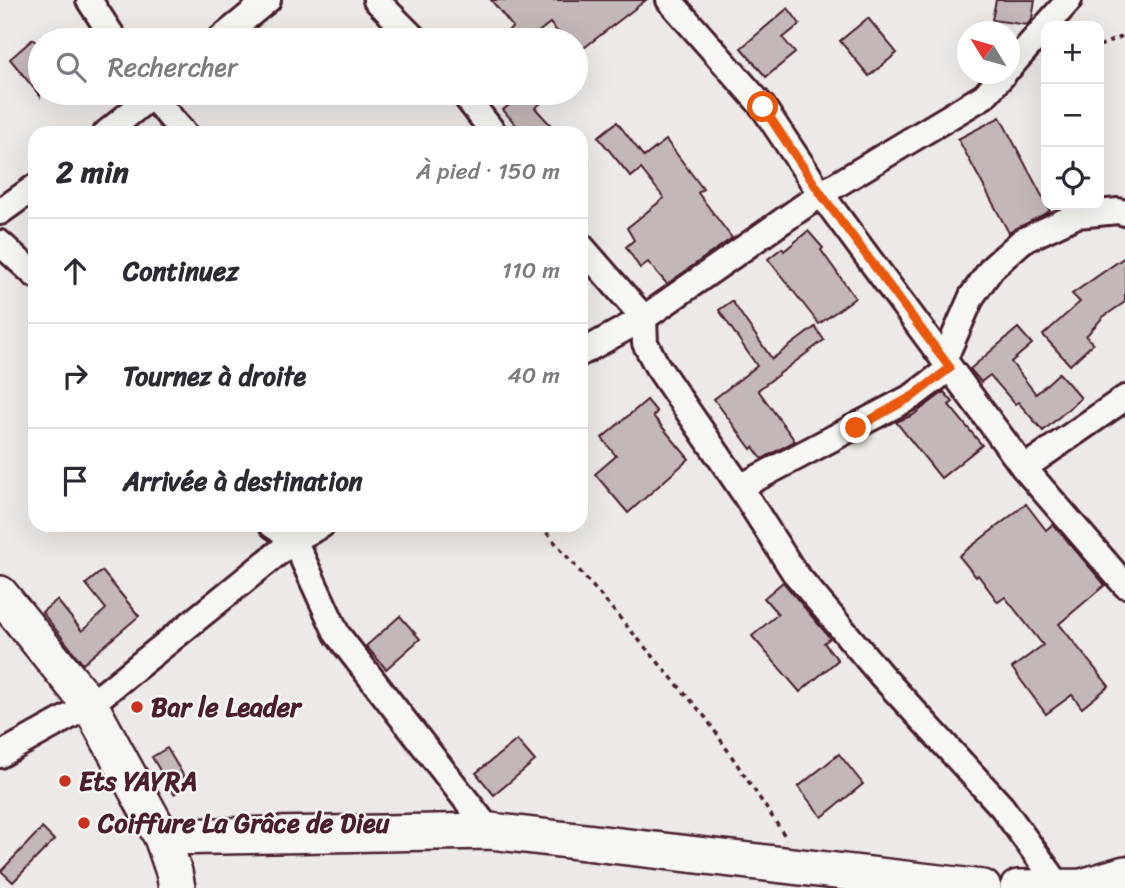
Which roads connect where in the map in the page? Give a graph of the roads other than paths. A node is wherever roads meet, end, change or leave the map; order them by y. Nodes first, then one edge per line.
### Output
1 (89, 0) edge
2 (268, 0) edge
3 (376, 0) edge
4 (669, 0) edge
5 (1069, 0) edge
6 (107, 28) edge
7 (234, 28) edge
8 (404, 28) edge
9 (1020, 56) edge
10 (995, 84) edge
11 (139, 105) edge
12 (161, 105) edge
13 (472, 105) edge
14 (114, 126) edge
15 (178, 126) edge
16 (489, 126) edge
17 (28, 192) edge
18 (821, 194) junction
19 (0, 212) edge
20 (1125, 213) edge
21 (0, 243) edge
22 (588, 254) edge
23 (28, 269) edge
24 (644, 318) junction
25 (588, 349) edge
26 (947, 364) junction
27 (1125, 398) edge
28 (1024, 468) junction
29 (740, 487) junction
30 (282, 532) edge
31 (309, 532) edge
32 (294, 540) junction
33 (1125, 585) edge
34 (0, 594) edge
35 (89, 705) junction
36 (0, 755) edge
37 (491, 831) junction
38 (162, 837) junction
39 (1120, 879) edge
40 (168, 882) edge
41 (1060, 887) edge
42 (984, 888) edge
43 (1018, 888) edge

1 - 6 street
2 - 7 street
3 - 8 street
4 - 18 street
5 - 9 street
10 - 18 street
11 - 14 street
12 - 15 street
13 - 16 street
17 - 19 street
18 - 24 street
18 - 26 street
20 - 26 street
21 - 23 street
22 - 24 street
24 - 25 street
24 - 29 street
26 - 28 street
26 - 29 street
27 - 28 street
28 - 33 street
29 - 41 street
30 - 32 street
31 - 32 street
32 - 35 street
32 - 37 street
34 - 35 street
35 - 36 street
35 - 38 street
37 - 38 street
37 - 42 street
38 - 40 street
39 - 41 street
41 - 43 street

